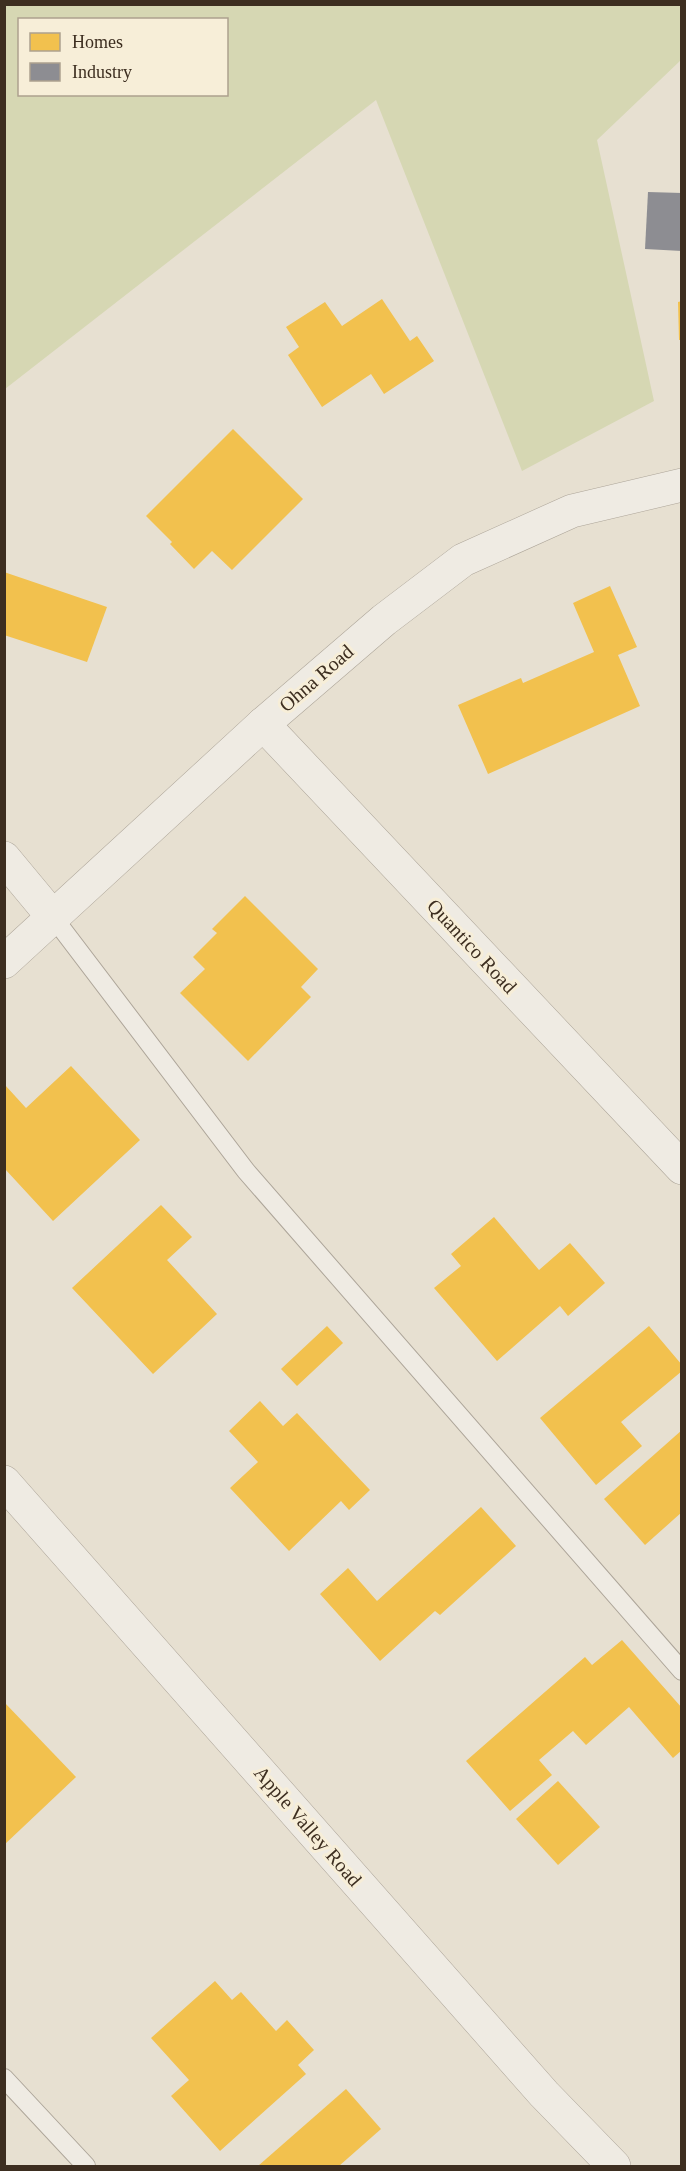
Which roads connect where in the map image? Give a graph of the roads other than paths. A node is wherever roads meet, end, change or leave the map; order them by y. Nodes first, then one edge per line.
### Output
1 (681, 485) edge
2 (263, 724) junction
3 (4, 858) edge
4 (52, 917) junction
5 (4, 962) edge
6 (681, 1168) edge
7 (4, 1482) edge
8 (681, 1671) edge
9 (4, 2078) edge
10 (86, 2166) edge
11 (614, 2166) edge

1 - 2 street, Ohna Road
2 - 4 street, Ohna Road
2 - 6 street, Quantico Road
3 - 4 street
4 - 5 street, Ohna Road
4 - 8 lane
7 - 11 street, Apple Valley Road
9 - 10 lane

